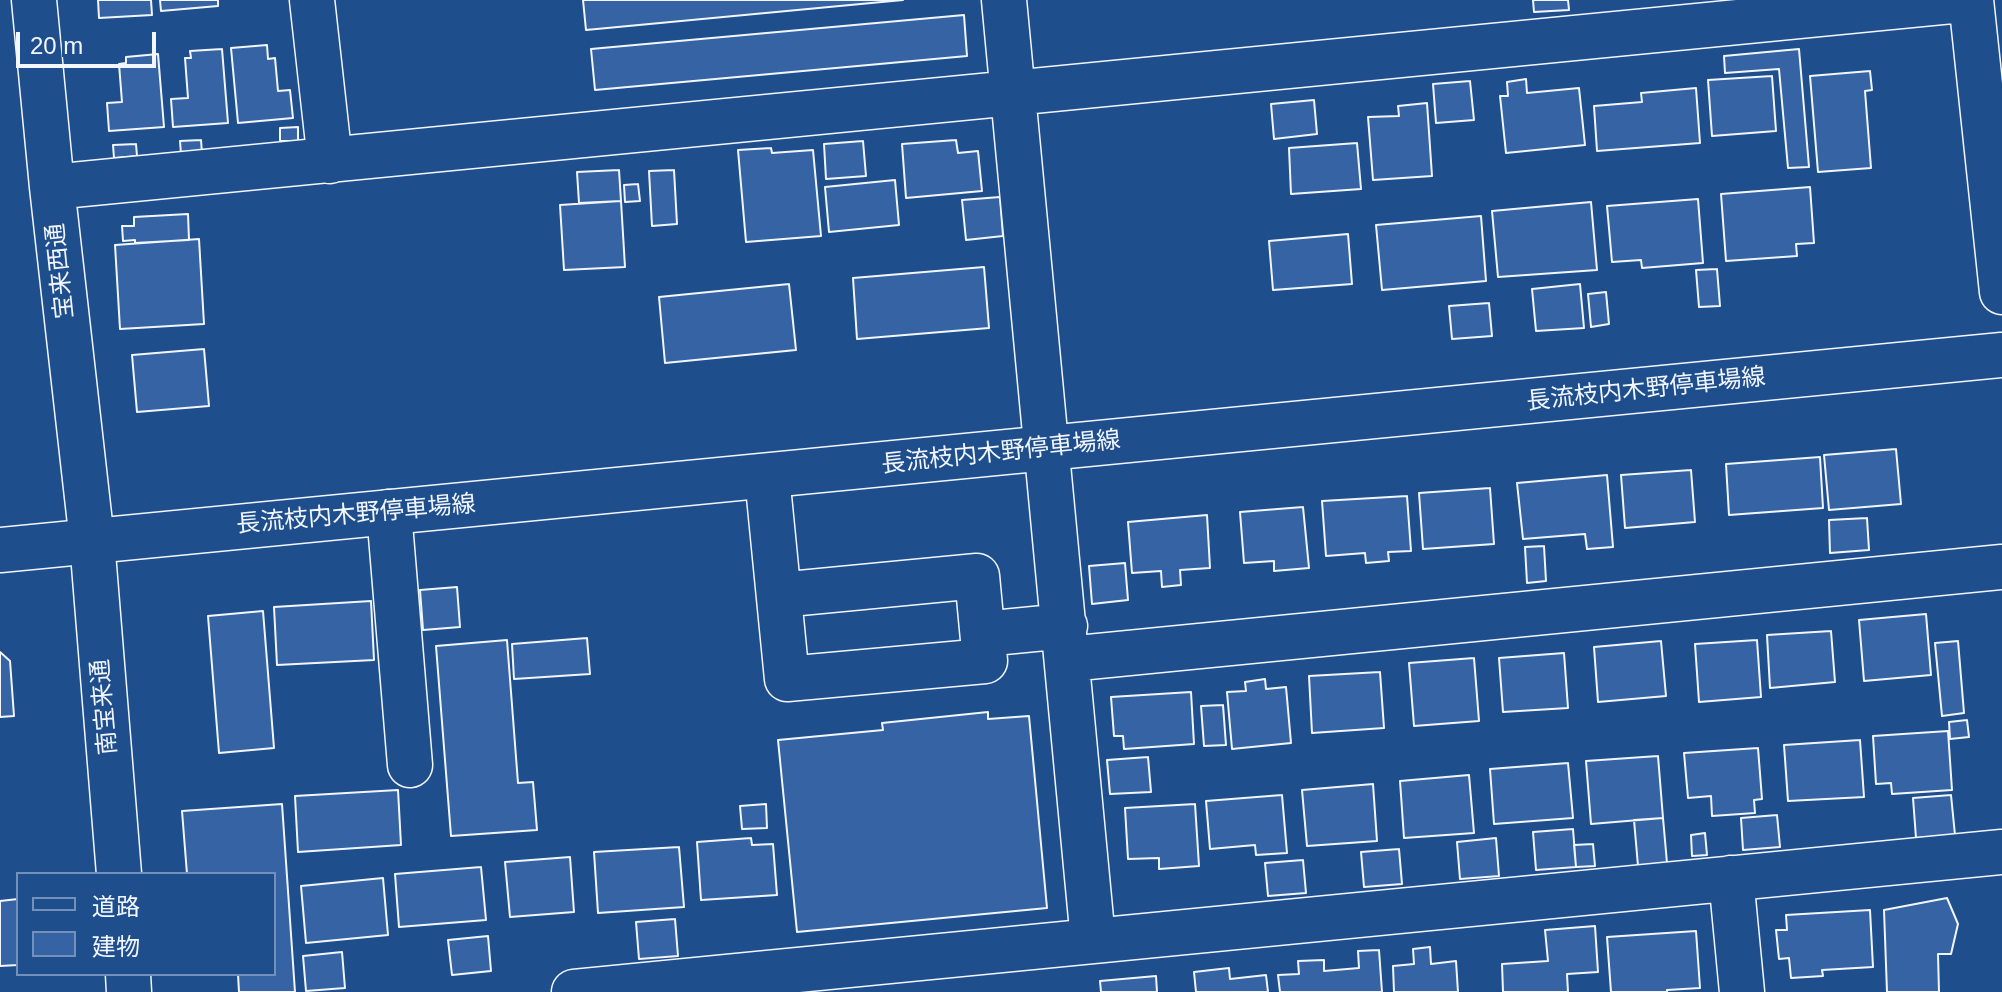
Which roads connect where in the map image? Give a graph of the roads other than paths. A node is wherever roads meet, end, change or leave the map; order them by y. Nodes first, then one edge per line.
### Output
1 (34, 0) edge
2 (312, 0) edge
3 (1004, 0) edge
4 (1962, 0) edge
5 (1971, 0) edge
6 (1012, 95) junction
7 (330, 161) junction
8 (52, 187) junction
9 (2002, 292) edge
10 (2002, 355) edge
11 (1048, 449) junction
12 (767, 476) junction
13 (389, 512) junction
14 (92, 541) junction
15 (0, 550) edge
16 (2002, 567) edge
17 (779, 595) junction
18 (983, 634) junction
19 (1066, 643) junction
20 (410, 765) dead end
21 (2002, 852) edge
22 (119, 872) edge
23 (1731, 878) junction
24 (1093, 940) junction
25 (574, 992) edge
26 (1742, 992) edge

1 - 8 street, 宝来西通
2 - 7 street
3 - 6 street
4 - 6 street
5 - 9 street
6 - 7 street
6 - 11 street
7 - 8 street
8 - 14 street, 宝来西通
10 - 11 street, 長流枝内木野停車場線
11 - 12 street, 長流枝内木野停車場線
11 - 19 street
12 - 13 street, 長流枝内木野停車場線
12 - 17 street
13 - 14 street, 長流枝内木野停車場線
13 - 20 street
14 - 15 street, 長流枝内木野停車場線
14 - 22 street, 南宝来通
16 - 19 street
17 - 18 street
17 - 18 street
18 - 19 street
19 - 24 street
21 - 23 street
23 - 24 street
23 - 26 street
24 - 25 street

